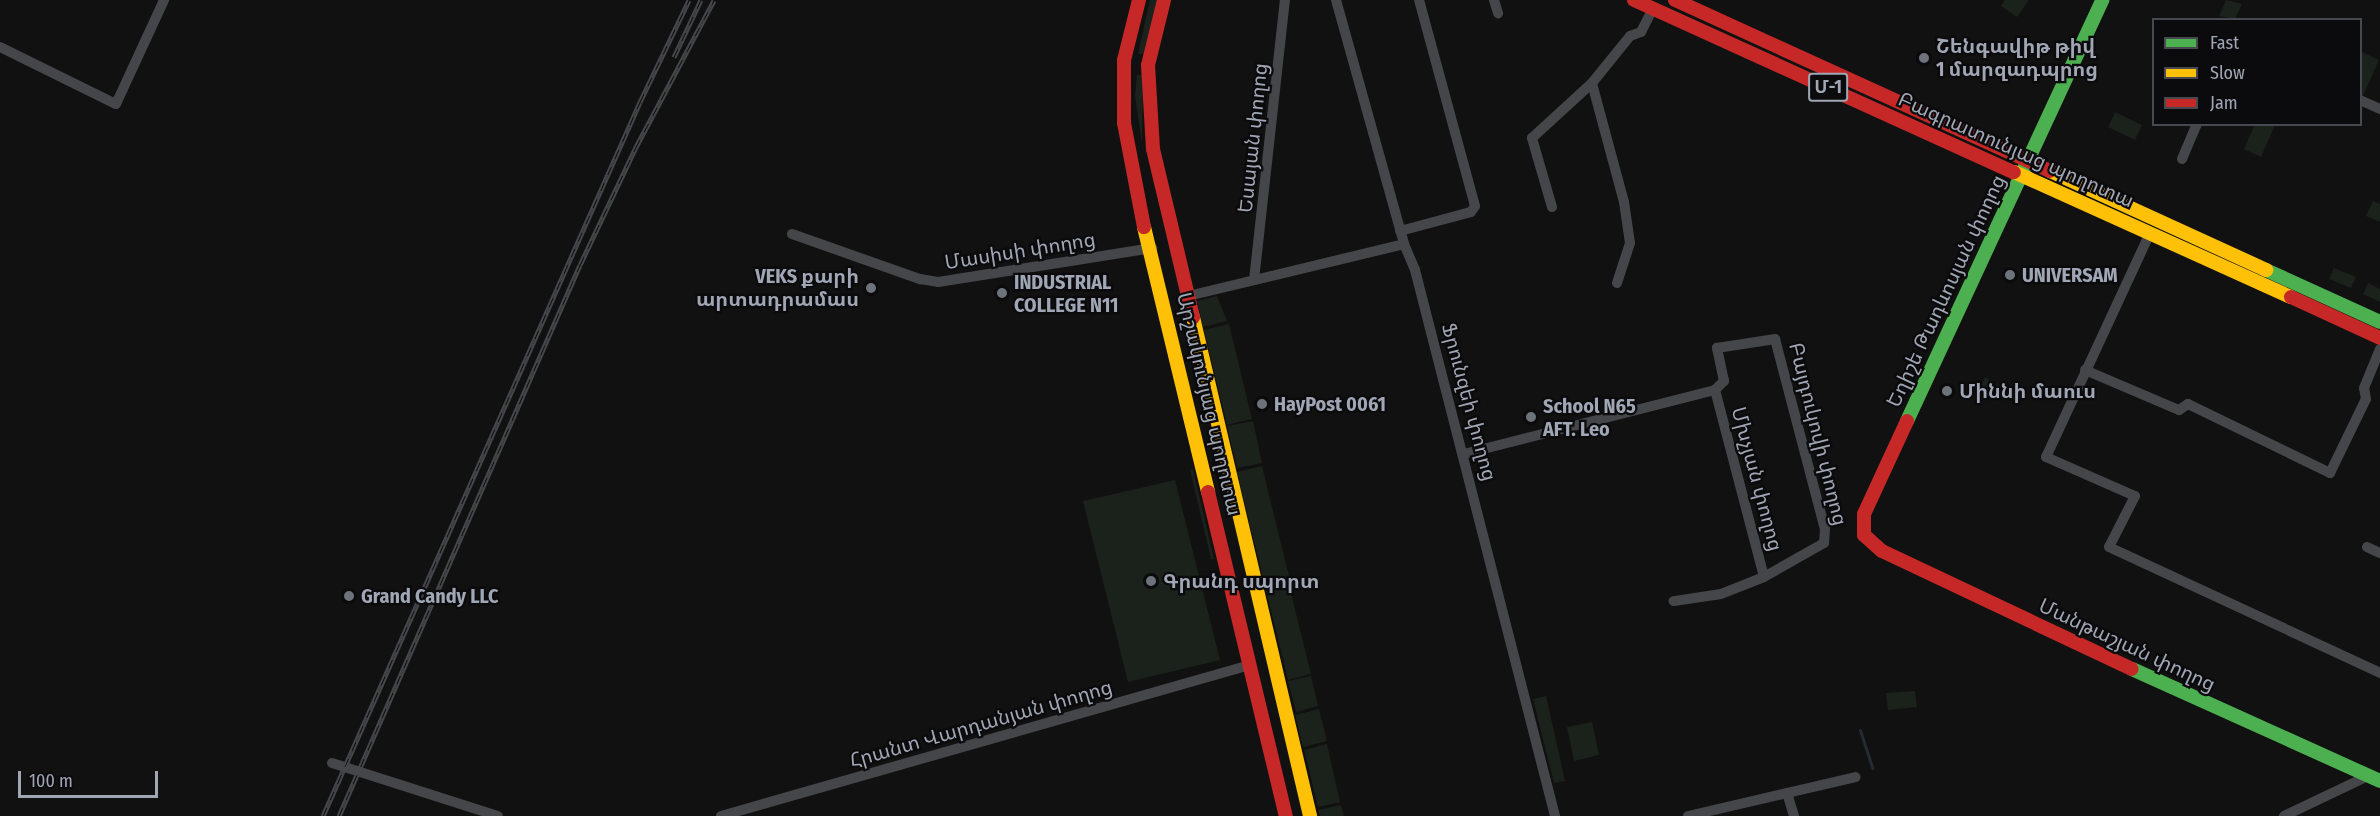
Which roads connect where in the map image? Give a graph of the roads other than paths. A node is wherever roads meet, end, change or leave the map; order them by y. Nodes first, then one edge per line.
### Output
1 (164, 0) edge
2 (1139, 0) edge
3 (1164, 0) edge
4 (1285, 0) edge
5 (1336, 0) edge
6 (1419, 0) edge
7 (1494, 0) edge
8 (1634, 0) edge
9 (1675, 0) edge
10 (2102, 0) edge
11 (1653, 8) junction
12 (1498, 13) dead end
13 (0, 47) edge
14 (1124, 60) junction
15 (1148, 65) junction
16 (1592, 83) junction
17 (2362, 100) edge
18 (2380, 109) edge
19 (2196, 126) edge
20 (2182, 159) dead end
21 (2028, 160) junction
22 (2021, 174) junction
23 (1552, 207) dead end
24 (1400, 231) junction
25 (2150, 233) junction
26 (792, 234) dead end
27 (1175, 243) junction
28 (1404, 244) junction
29 (1152, 248) junction
30 (1254, 280) junction
31 (1617, 283) dead end
32 (1188, 296) junction
33 (2380, 322) edge
34 (2380, 338) edge
35 (2380, 350) edge
36 (2085, 370) junction
37 (1715, 390) junction
38 (1464, 454) junction
39 (1864, 535) joint
40 (2367, 547) dead end
41 (2380, 553) edge
42 (1764, 577) junction
43 (1674, 601) dead end
44 (1273, 660) junction
45 (1250, 665) junction
46 (2380, 673) edge
47 (332, 763) dead end
48 (1856, 777) dead end
49 (2374, 779) edge
50 (1787, 793) junction
51 (498, 816) edge
52 (721, 816) edge
53 (1286, 816) edge
54 (1310, 816) edge
55 (1555, 816) edge
56 (1688, 816) edge
57 (1794, 816) edge
58 (2284, 816) edge

1 - 13 street
2 - 14 main road, Արշակունյաց պողոտա
3 - 15 main road, Արշակունյաց պողոտա
4 - 30 street, Եսայան փողոց
5 - 24 street, Ֆրունզեի փողոց
6 - 24 street
7 - 12 street
8 - 11 main road, Բագրատունյաց պողոտա / Մ-1
9 - 21 main road, Բագրատունյաց պողոտա / Մ-1
10 - 21 main road, Եղիշե Թադևոսյան փողոց
11 - 16 street
11 - 22 main road, Բագրատունյաց պողոտա / Մ-1
14 - 15 main road
14 - 29 main road, Արշակունյաց պողոտա
15 - 27 main road, Արշակունյաց պողոտա
16 - 23 street
16 - 31 street
17 - 18 street
19 - 20 street
21 - 22 main road, Եղիշե Թադևոսյան փողոց
21 - 33 main road, Բագրատունյաց պողոտա / Մ-1
22 - 25 main road, Բագրատունյաց պողոտա / Մ-1
22 - 39 main road, Եղիշե Թադևոսյան փողոց
24 - 28 street, Ֆրունզեի փողոց
25 - 34 main road, Բագրատունյաց պողոտա / Մ-1
25 - 36 street
26 - 29 street, Մասիսի փողոց
27 - 29 main road
27 - 32 main road, Արշակունյաց պողոտա
28 - 30 street
28 - 38 street, Ֆրունզեի փողոց
29 - 45 main road, Արշակունյաց պողոտա
30 - 32 street
32 - 44 main road, Արշակունյաց պողոտա
35 - 36 street
36 - 46 street
37 - 38 street
37 - 42 street, Մխչյան փողոց
37 - 42 street, Բայդուկովի փողոց
38 - 55 street, Ֆրունզեի փողոց
39 - 49 main road, Մանթաշյան փողոց
40 - 41 street
42 - 43 street, Բայդուկովի փողոց
44 - 45 main road
44 - 54 main road, Արշակունյաց պողոտա
45 - 52 street, Հրանտ Վարդանյան փողոց
45 - 53 main road, Արշակունյաց պողոտա
47 - 51 street
48 - 50 street
49 - 58 street
50 - 56 street
50 - 57 street

